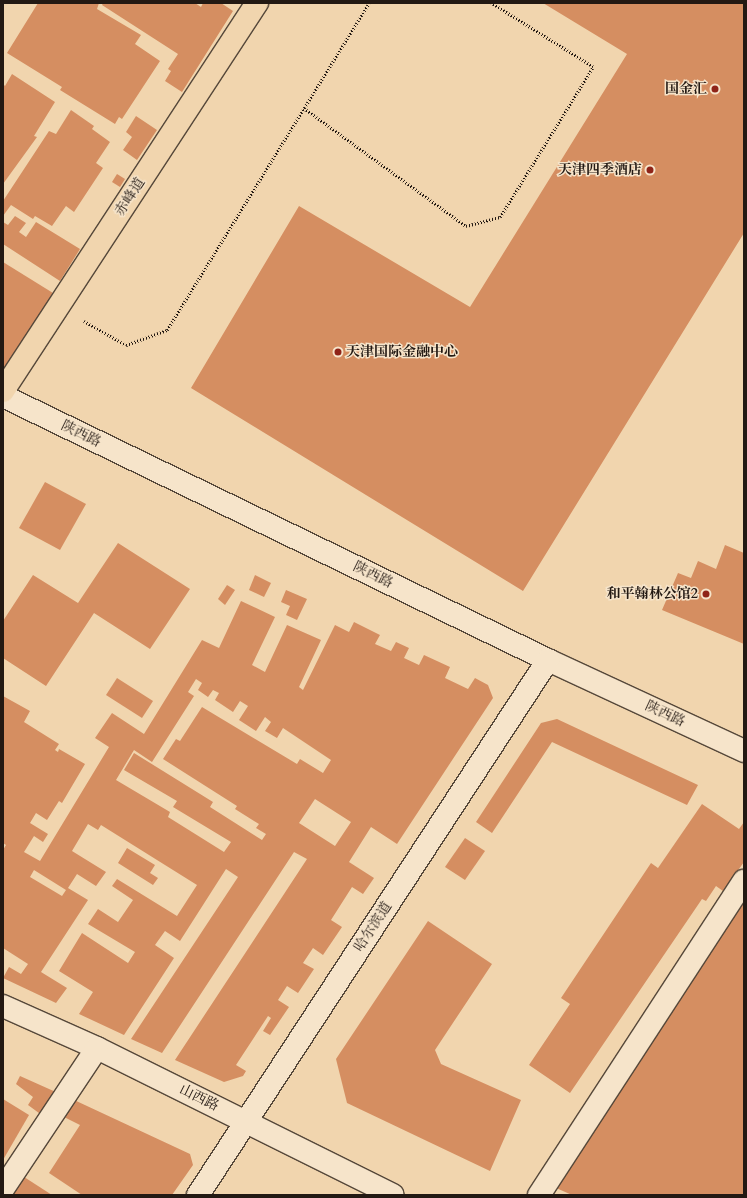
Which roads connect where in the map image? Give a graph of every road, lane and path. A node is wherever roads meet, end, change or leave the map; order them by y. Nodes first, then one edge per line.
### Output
1 (257, 3) edge
2 (369, 3) edge
3 (491, 3) edge
4 (304, 108) junction
5 (59, 306) junction
6 (3, 391) edge
7 (3, 396) edge
8 (548, 660) junction
9 (744, 751) edge
10 (744, 881) edge
11 (3, 1006) edge
12 (97, 1048) junction
13 (246, 1122) junction
14 (3, 1189) edge
15 (198, 1195) edge
16 (393, 1195) edge
17 (539, 1195) edge

1 - 5 main road, 赤峰道
2 - 4 path
3 - 4 path
4 - 5 path
5 - 6 main road, 赤峰道
7 - 8 street, 陕西路
8 - 9 street, 陕西路
8 - 13 street, 哈尔滨道
10 - 17 street
11 - 12 street, 山西路
12 - 13 street, 山西路
12 - 14 street
13 - 15 street, 哈尔滨道
13 - 16 street, 山西路

